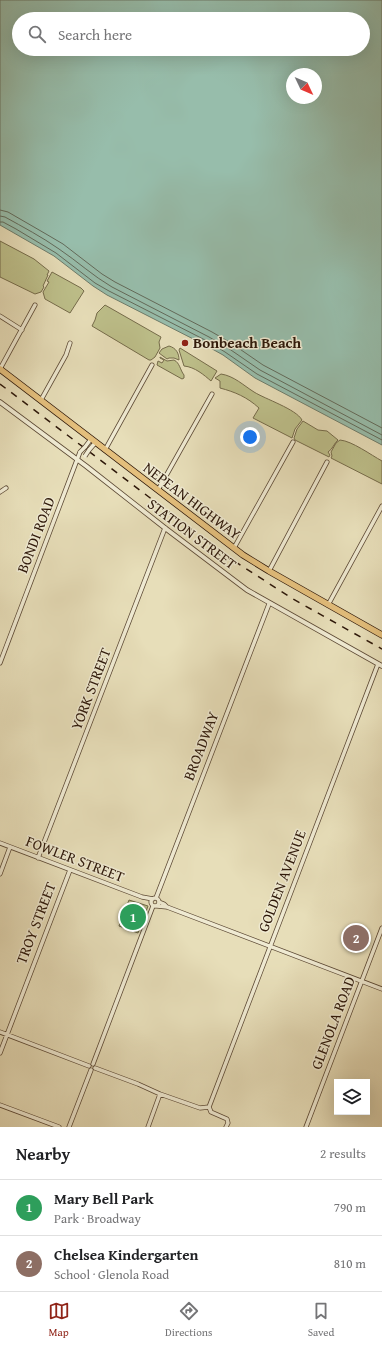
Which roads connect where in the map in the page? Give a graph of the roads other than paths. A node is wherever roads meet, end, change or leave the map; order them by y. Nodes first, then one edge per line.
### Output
1 (35, 305) dead end
2 (0, 316) edge
3 (22, 330) junction
4 (70, 343) dead end
5 (152, 365) dead end
6 (0, 369) edge
7 (212, 394) dead end
8 (41, 400) junction
9 (0, 402) edge
10 (93, 440) junction
11 (293, 442) dead end
12 (105, 450) junction
13 (78, 461) junction
14 (327, 462) dead end
15 (6, 488) dead end
16 (158, 490) junction
17 (0, 492) edge
18 (382, 506) edge
19 (165, 528) junction
20 (234, 548) junction
21 (268, 571) junction
22 (269, 604) junction
23 (328, 605) junction
24 (382, 635) edge
25 (0, 662) edge
26 (380, 665) edge
27 (0, 843) edge
28 (10, 847) junction
29 (38, 858) junction
30 (70, 870) junction
31 (0, 874) edge
32 (155, 902) junction
33 (382, 928) edge
34 (270, 946) junction
35 (362, 981) junction
36 (382, 989) edge
37 (0, 1032) edge
38 (7, 1034) junction
39 (0, 1053) edge
40 (92, 1067) junction
41 (160, 1094) junction
42 (0, 1105) edge
43 (210, 1107) junction
44 (59, 1127) edge
45 (69, 1127) edge
46 (148, 1127) edge
47 (226, 1127) edge
48 (306, 1127) edge

1 - 3 street
2 - 3 street
3 - 6 street
4 - 8 street
5 - 12 street
6 - 8 highway, NEPEAN HIGHWAY
7 - 16 street
8 - 10 highway, NEPEAN HIGHWAY
9 - 13 street, STATION STREET
10 - 12 highway, NEPEAN HIGHWAY
10 - 13 street, bridge
10 - 13 street, BONDI ROAD, bridge
11 - 20 street
12 - 16 highway, NEPEAN HIGHWAY
13 - 19 street, STATION STREET
13 - 25 street, BONDI ROAD
14 - 21 street
15 - 17 street
16 - 20 highway, NEPEAN HIGHWAY
18 - 23 street
19 - 22 street, STATION STREET
19 - 29 street, YORK STREET
20 - 21 highway, NEPEAN HIGHWAY
21 - 23 highway, NEPEAN HIGHWAY
22 - 26 street, STATION STREET
22 - 32 street, BROADWAY
23 - 24 highway, NEPEAN HIGHWAY
26 - 34 street, GOLDEN AVENUE
27 - 28 street, FOWLER STREET
28 - 29 street, FOWLER STREET
28 - 31 street
29 - 30 street, FOWLER STREET
30 - 32 street, FOWLER STREET
30 - 38 street, TROY STREET
32 - 34 street, FOWLER STREET
32 - 40 street, BROADWAY
33 - 35 street, GLENOLA ROAD
34 - 35 street, FOWLER STREET
34 - 43 street, GOLDEN AVENUE
35 - 36 street, FOWLER STREET
35 - 48 street, GLENOLA ROAD
37 - 38 street
38 - 39 street, TROY STREET
38 - 40 street
40 - 41 street
40 - 45 street, BROADWAY
41 - 43 street
41 - 46 street
42 - 44 street
43 - 47 street

